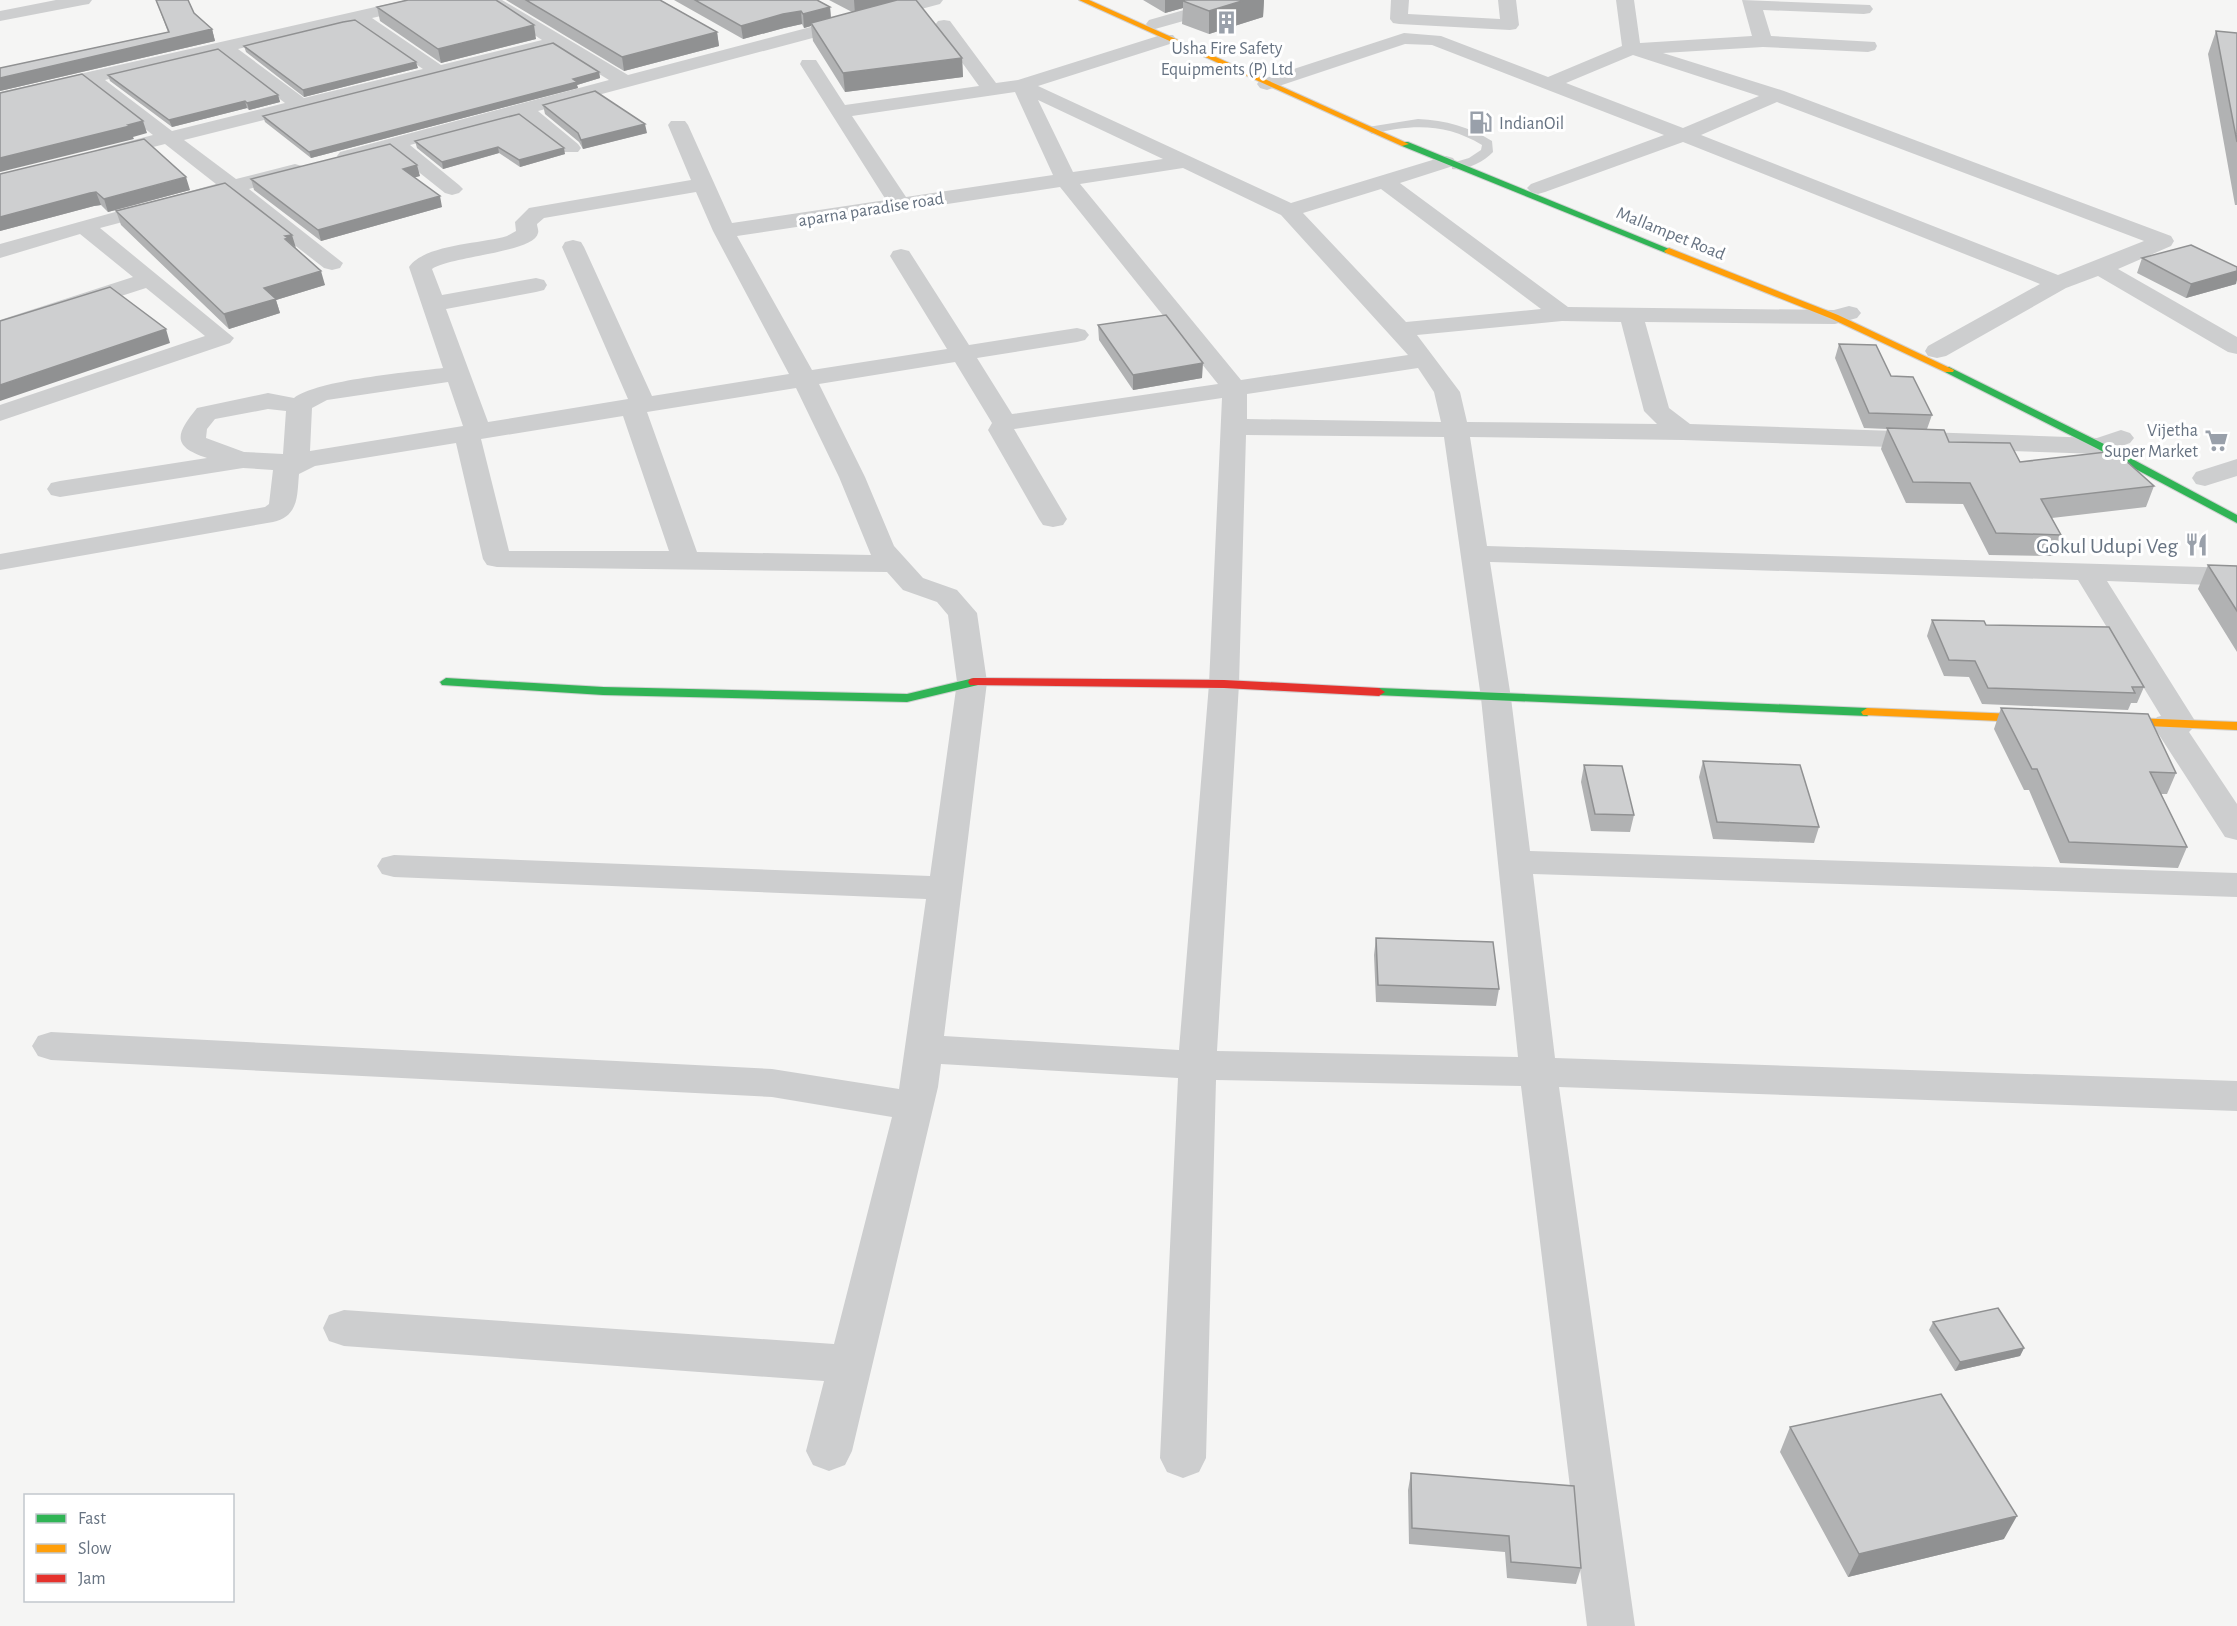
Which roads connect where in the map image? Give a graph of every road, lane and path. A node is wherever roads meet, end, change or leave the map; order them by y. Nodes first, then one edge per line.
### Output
1 (83, 0) edge
2 (429, 0) edge
3 (490, 0) edge
4 (934, 0) edge
5 (1083, 0) edge
6 (1104, 0) edge
7 (1238, 0) edge
8 (1400, 0) edge
9 (1507, 0) edge
10 (1625, 0) edge
11 (1752, 2) edge
12 (1864, 9) dead end
13 (832, 11) dead end
14 (0, 16) edge
15 (357, 16) junction
16 (853, 22) junction
17 (944, 25) dead end
18 (1161, 32) junction
19 (726, 40) edge
20 (559, 41) junction
21 (1763, 41) junction
22 (1868, 46) dead end
23 (224, 47) junction
24 (1632, 50) junction
25 (746, 51) junction
26 (809, 64) dead end
27 (438, 71) junction
28 (90, 78) junction
29 (1274, 82) junction
30 (627, 83) junction
31 (1550, 83) junction
32 (1021, 85) junction
33 (991, 89) junction
34 (1777, 95) junction
35 (0, 98) edge
36 (300, 105) junction
37 (525, 111) junction
38 (840, 112) junction
39 (678, 125) dead end
40 (1388, 126) junction
41 (1372, 130) junction
42 (1683, 135) junction
43 (169, 138) junction
44 (396, 144) junction
45 (571, 148) dead end
46 (89, 158) edge
47 (331, 161) edge
48 (1473, 161) junction
49 (1184, 162) junction
50 (1451, 164) junction
51 (309, 166) edge
52 (1066, 180) junction
53 (1384, 181) junction
54 (704, 184) junction
55 (232, 186) junction
56 (1538, 188) junction
57 (452, 189) dead end
58 (900, 205) junction
59 (1587, 208) junction
60 (1289, 210) junction
61 (1573, 213) junction
62 (84, 226) junction
63 (724, 231) junction
64 (573, 247) dead end
65 (0, 251) edge
66 (901, 256) dead end
67 (332, 263) dead end
68 (2100, 268) junction
69 (150, 279) junction
70 (2058, 283) junction
71 (536, 285) dead end
72 (433, 304) junction
73 (1562, 314) junction
74 (1631, 315) junction
75 (1842, 315) junction
76 (0, 328) edge
77 (1400, 330) junction
78 (1077, 335) dead end
79 (2237, 347) edge
80 (1937, 351) junction
81 (962, 353) junction
82 (1425, 360) junction
83 (457, 373) junction
84 (804, 378) junction
85 (2009, 385) dead end
86 (1235, 389) junction
87 (638, 405) junction
88 (298, 406) junction
89 (0, 412) edge
90 (1005, 423) junction
91 (1234, 427) junction
92 (1456, 430) junction
93 (472, 432) junction
94 (1683, 432) junction
95 (2113, 439) junction
96 (243, 460) junction
97 (296, 463) junction
98 (60, 489) dead end
99 (1053, 519) dead end
100 (2237, 520) edge
101 (1473, 554) junction
102 (687, 560) junction
103 (0, 562) edge
104 (895, 564) junction
105 (2088, 574) junction
106 (2237, 578) edge
107 (446, 682) dead end
108 (972, 682) junction
109 (1224, 684) junction
110 (1496, 698) junction
111 (2060, 720) edge
112 (2096, 721) edge
113 (2174, 724) junction
114 (2237, 726) edge
115 (2237, 829) edge
116 (1515, 862) junction
117 (394, 866) dead end
118 (2237, 885) edge
119 (945, 888) junction
120 (51, 1047) dead end
121 (924, 1049) junction
122 (1197, 1065) junction
123 (1538, 1072) junction
124 (2237, 1096) edge
125 (914, 1106) junction
126 (344, 1328) dead end
127 (850, 1364) junction
128 (829, 1451) dead end
129 (1184, 1458) dead end
130 (1611, 1626) edge

1 - 14 street
2 - 15 street
3 - 20 street
4 - 16 street
5 - 18 main road, Mallampet Road
6 - 18 main road, Mallampet Road
7 - 18 street
8 - 9 street
10 - 24 street
11 - 12 street
11 - 21 street
13 - 16 street
15 - 23 street
15 - 27 street
16 - 25 street
17 - 33 street
18 - 29 main road, Mallampet Road
18 - 32 street
19 - 25 street
20 - 27 street
20 - 30 street
21 - 22 street
21 - 24 street
23 - 28 street
23 - 36 street
24 - 31 street
24 - 34 street
25 - 30 street
26 - 38 street
27 - 36 street
28 - 35 street
28 - 43 street
29 - 31 street
29 - 40 main road, Mallampet Road
29 - 41 main road, Mallampet Road
30 - 37 street
31 - 42 street
32 - 33 street
32 - 49 street
32 - 52 street
33 - 38 street
34 - 42 street
34 - 68 street
36 - 43 street
37 - 44 street
37 - 45 street
38 - 58 street
39 - 54 street
40 - 41 lane
40 - 48 main road, Mallampet Road
40 - 48 lane
41 - 50 main road, Mallampet Road
42 - 56 street
42 - 70 street
43 - 46 street
43 - 55 street
44 - 47 street
44 - 57 street
48 - 50 lane
48 - 56 main road, Mallampet Road
49 - 52 street, aparna paradise road
49 - 60 street
50 - 53 street
50 - 61 main road, Mallampet Road
51 - 55 street
52 - 58 street, aparna paradise road
52 - 86 street
53 - 60 street
53 - 73 street
54 - 63 street
54 - 72 street
55 - 62 street
55 - 67 street
56 - 59 main road, Mallampet Road
58 - 63 street, aparna paradise road
59 - 61 main road
59 - 75 main road, Mallampet Road
60 - 77 street
61 - 75 main road, Mallampet Road
62 - 65 street
62 - 69 street
63 - 84 street
64 - 87 street
66 - 81 street
68 - 70 street
68 - 79 street
69 - 76 street
69 - 89 street
70 - 80 street
71 - 72 street
72 - 83 street
73 - 74 street
73 - 77 street
74 - 75 street
74 - 94 street
75 - 80 main road, Mallampet Road
75 - 95 main road, Mallampet Road
77 - 82 street
78 - 81 street
80 - 85 main road, Mallampet Road
81 - 84 street
81 - 90 street
82 - 86 street
82 - 92 street
83 - 88 street
83 - 93 street
84 - 87 street
84 - 104 street
86 - 90 street
86 - 91 street
87 - 93 street
87 - 102 street
88 - 96 street
88 - 97 street
90 - 99 street
91 - 92 street
91 - 109 street
92 - 94 street
92 - 101 street
93 - 97 street
93 - 102 street
94 - 95 street
95 - 100 main road, Mallampet Road
96 - 97 street
96 - 98 street
97 - 103 street
101 - 105 street
101 - 110 street
102 - 104 street
104 - 108 street
105 - 106 street
105 - 113 street
107 - 108 main road
108 - 109 main road
108 - 119 street
109 - 110 main road
109 - 122 street
110 - 111 main road
110 - 116 street
112 - 113 main road
113 - 114 main road
113 - 115 street
116 - 118 street
116 - 123 street
117 - 119 street
119 - 121 street
120 - 125 street
121 - 122 street
121 - 125 street
122 - 123 street
122 - 129 street
123 - 124 street
123 - 130 street
125 - 127 street
126 - 127 street
127 - 128 street

